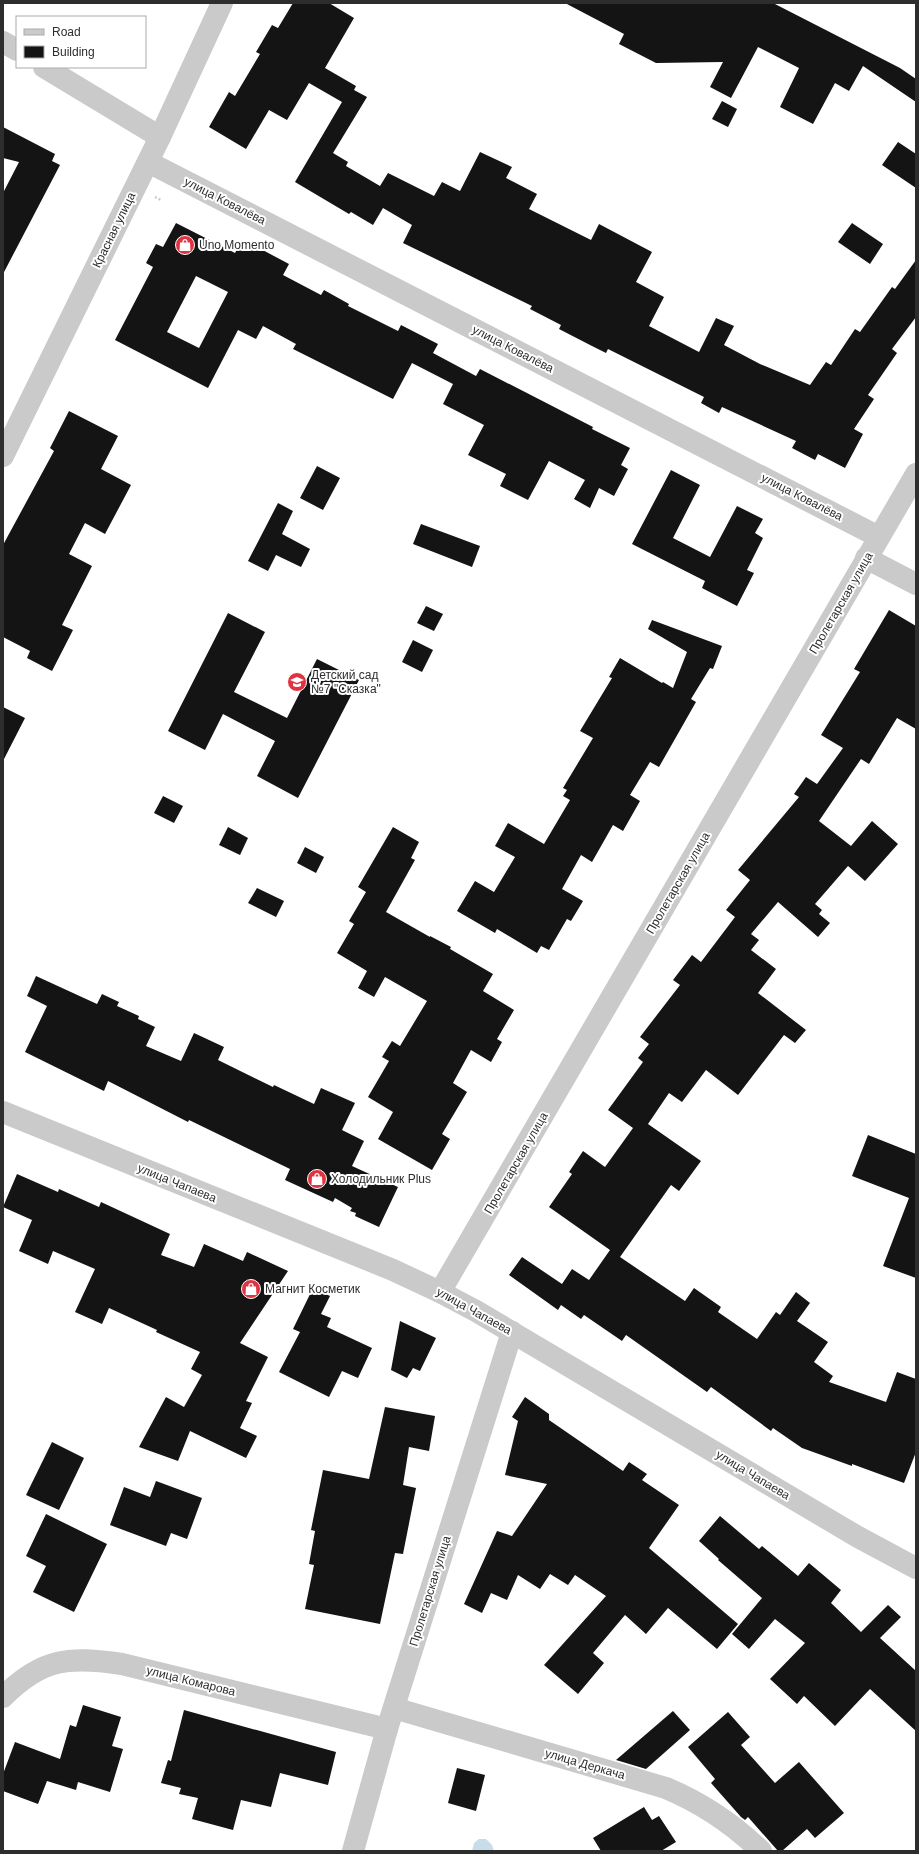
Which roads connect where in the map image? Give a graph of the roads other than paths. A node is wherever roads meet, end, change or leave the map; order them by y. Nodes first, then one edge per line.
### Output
1 (222, 3) edge
2 (3, 42) edge
3 (16, 49) edge
4 (46, 68) edge
5 (160, 137) junction
6 (148, 162) junction
7 (3, 456) edge
8 (916, 474) edge
9 (879, 537) junction
10 (866, 558) junction
11 (916, 584) edge
12 (3, 1112) edge
13 (440, 1292) junction
14 (512, 1332) junction
15 (916, 1568) edge
16 (3, 1697) edge
17 (394, 1708) junction
18 (387, 1729) junction
19 (353, 1851) edge
20 (761, 1851) edge

1 - 5 street, Красная улица
2 - 3 street
4 - 5 street
5 - 6 street, Красная улица
6 - 7 street, Красная улица
6 - 9 street, улица Ковалёва
8 - 9 street, Пролетарская улица
9 - 10 street, Пролетарская улица
10 - 11 street
10 - 13 street, Пролетарская улица
12 - 13 street, улица Чапаева
13 - 14 street, улица Чапаева
14 - 15 street, улица Чапаева
14 - 17 street, Пролетарская улица
16 - 18 street, улица Комарова
17 - 18 street, Пролетарская улица
17 - 20 street, улица Деркача
18 - 19 street, Пролетарская улица

